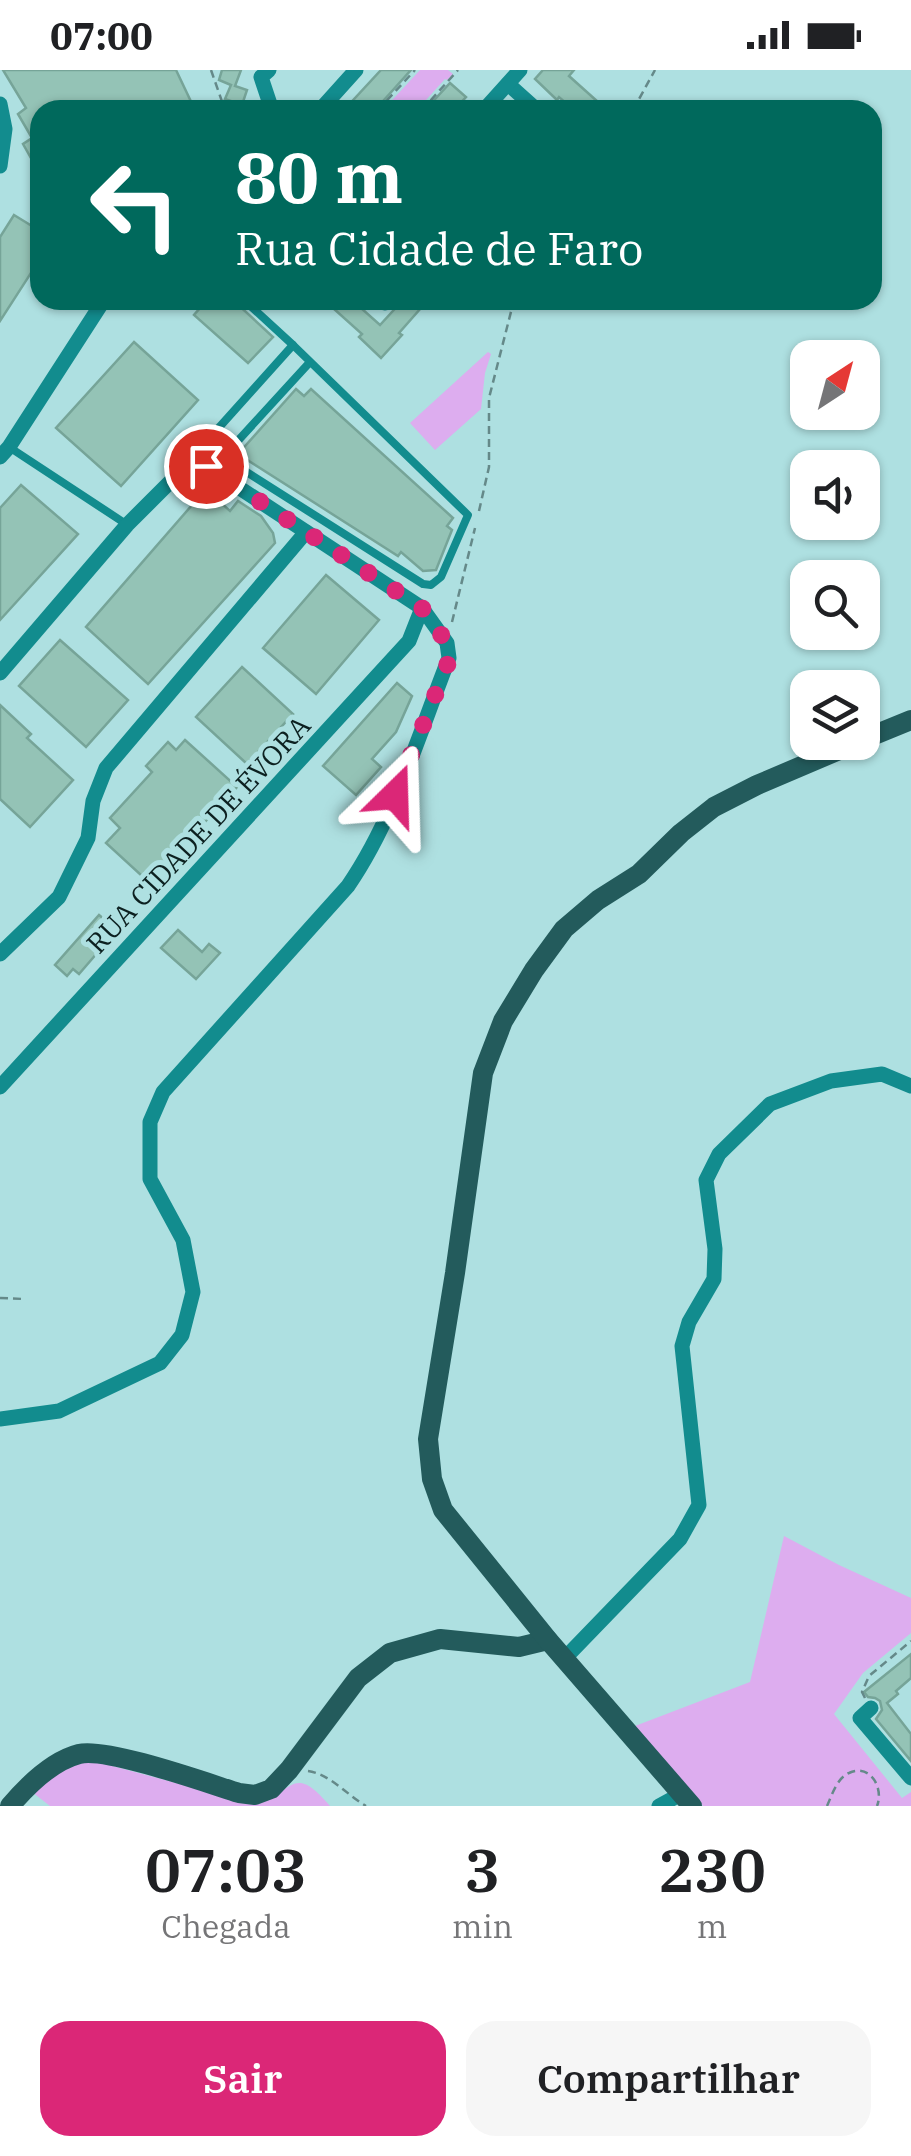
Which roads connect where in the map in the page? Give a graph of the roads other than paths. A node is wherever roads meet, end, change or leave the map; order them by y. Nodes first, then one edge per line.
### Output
1 (269, 70) edge
2 (356, 70) edge
3 (520, 70) edge
4 (508, 84) junction
5 (269, 100) edge
6 (329, 100) edge
7 (493, 100) edge
8 (525, 100) edge
9 (0, 104) edge
10 (0, 166) edge
11 (97, 310) edge
12 (255, 310) edge
13 (293, 345) junction
14 (310, 362) junction
15 (276, 363) junction
16 (294, 379) junction
17 (3, 448) edge
18 (194, 466) junction
19 (127, 525) junction
20 (306, 532) junction
21 (422, 608) junction
22 (0, 673) edge
23 (911, 720) edge
24 (880, 733) edge
25 (817, 760) edge
26 (0, 954) edge
27 (911, 1086) edge
28 (0, 1087) edge
29 (0, 1419) edge
30 (548, 1640) junction
31 (565, 1658) junction
32 (871, 1708) road end
33 (911, 1778) edge
34 (687, 1800) edge
35 (10, 1806) edge
36 (660, 1806) edge

1 - 5 street
2 - 6 street
3 - 4 street
4 - 7 street
4 - 8 street
9 - 10 street
11 - 17 street
12 - 13 lane
13 - 14 lane
13 - 15 lane
14 - 16 lane
14 - 16 lane
15 - 16 lane
15 - 18 lane
17 - 19 lane
18 - 19 street
18 - 20 street
19 - 22 street
20 - 21 street
20 - 26 street
21 - 28 street, RUA CIDADE DE ÉVORA
21 - 29 street
23 - 24 main road
25 - 30 main road
27 - 31 street
30 - 31 main road
30 - 35 main road
31 - 34 main road
32 - 33 street
34 - 36 street

